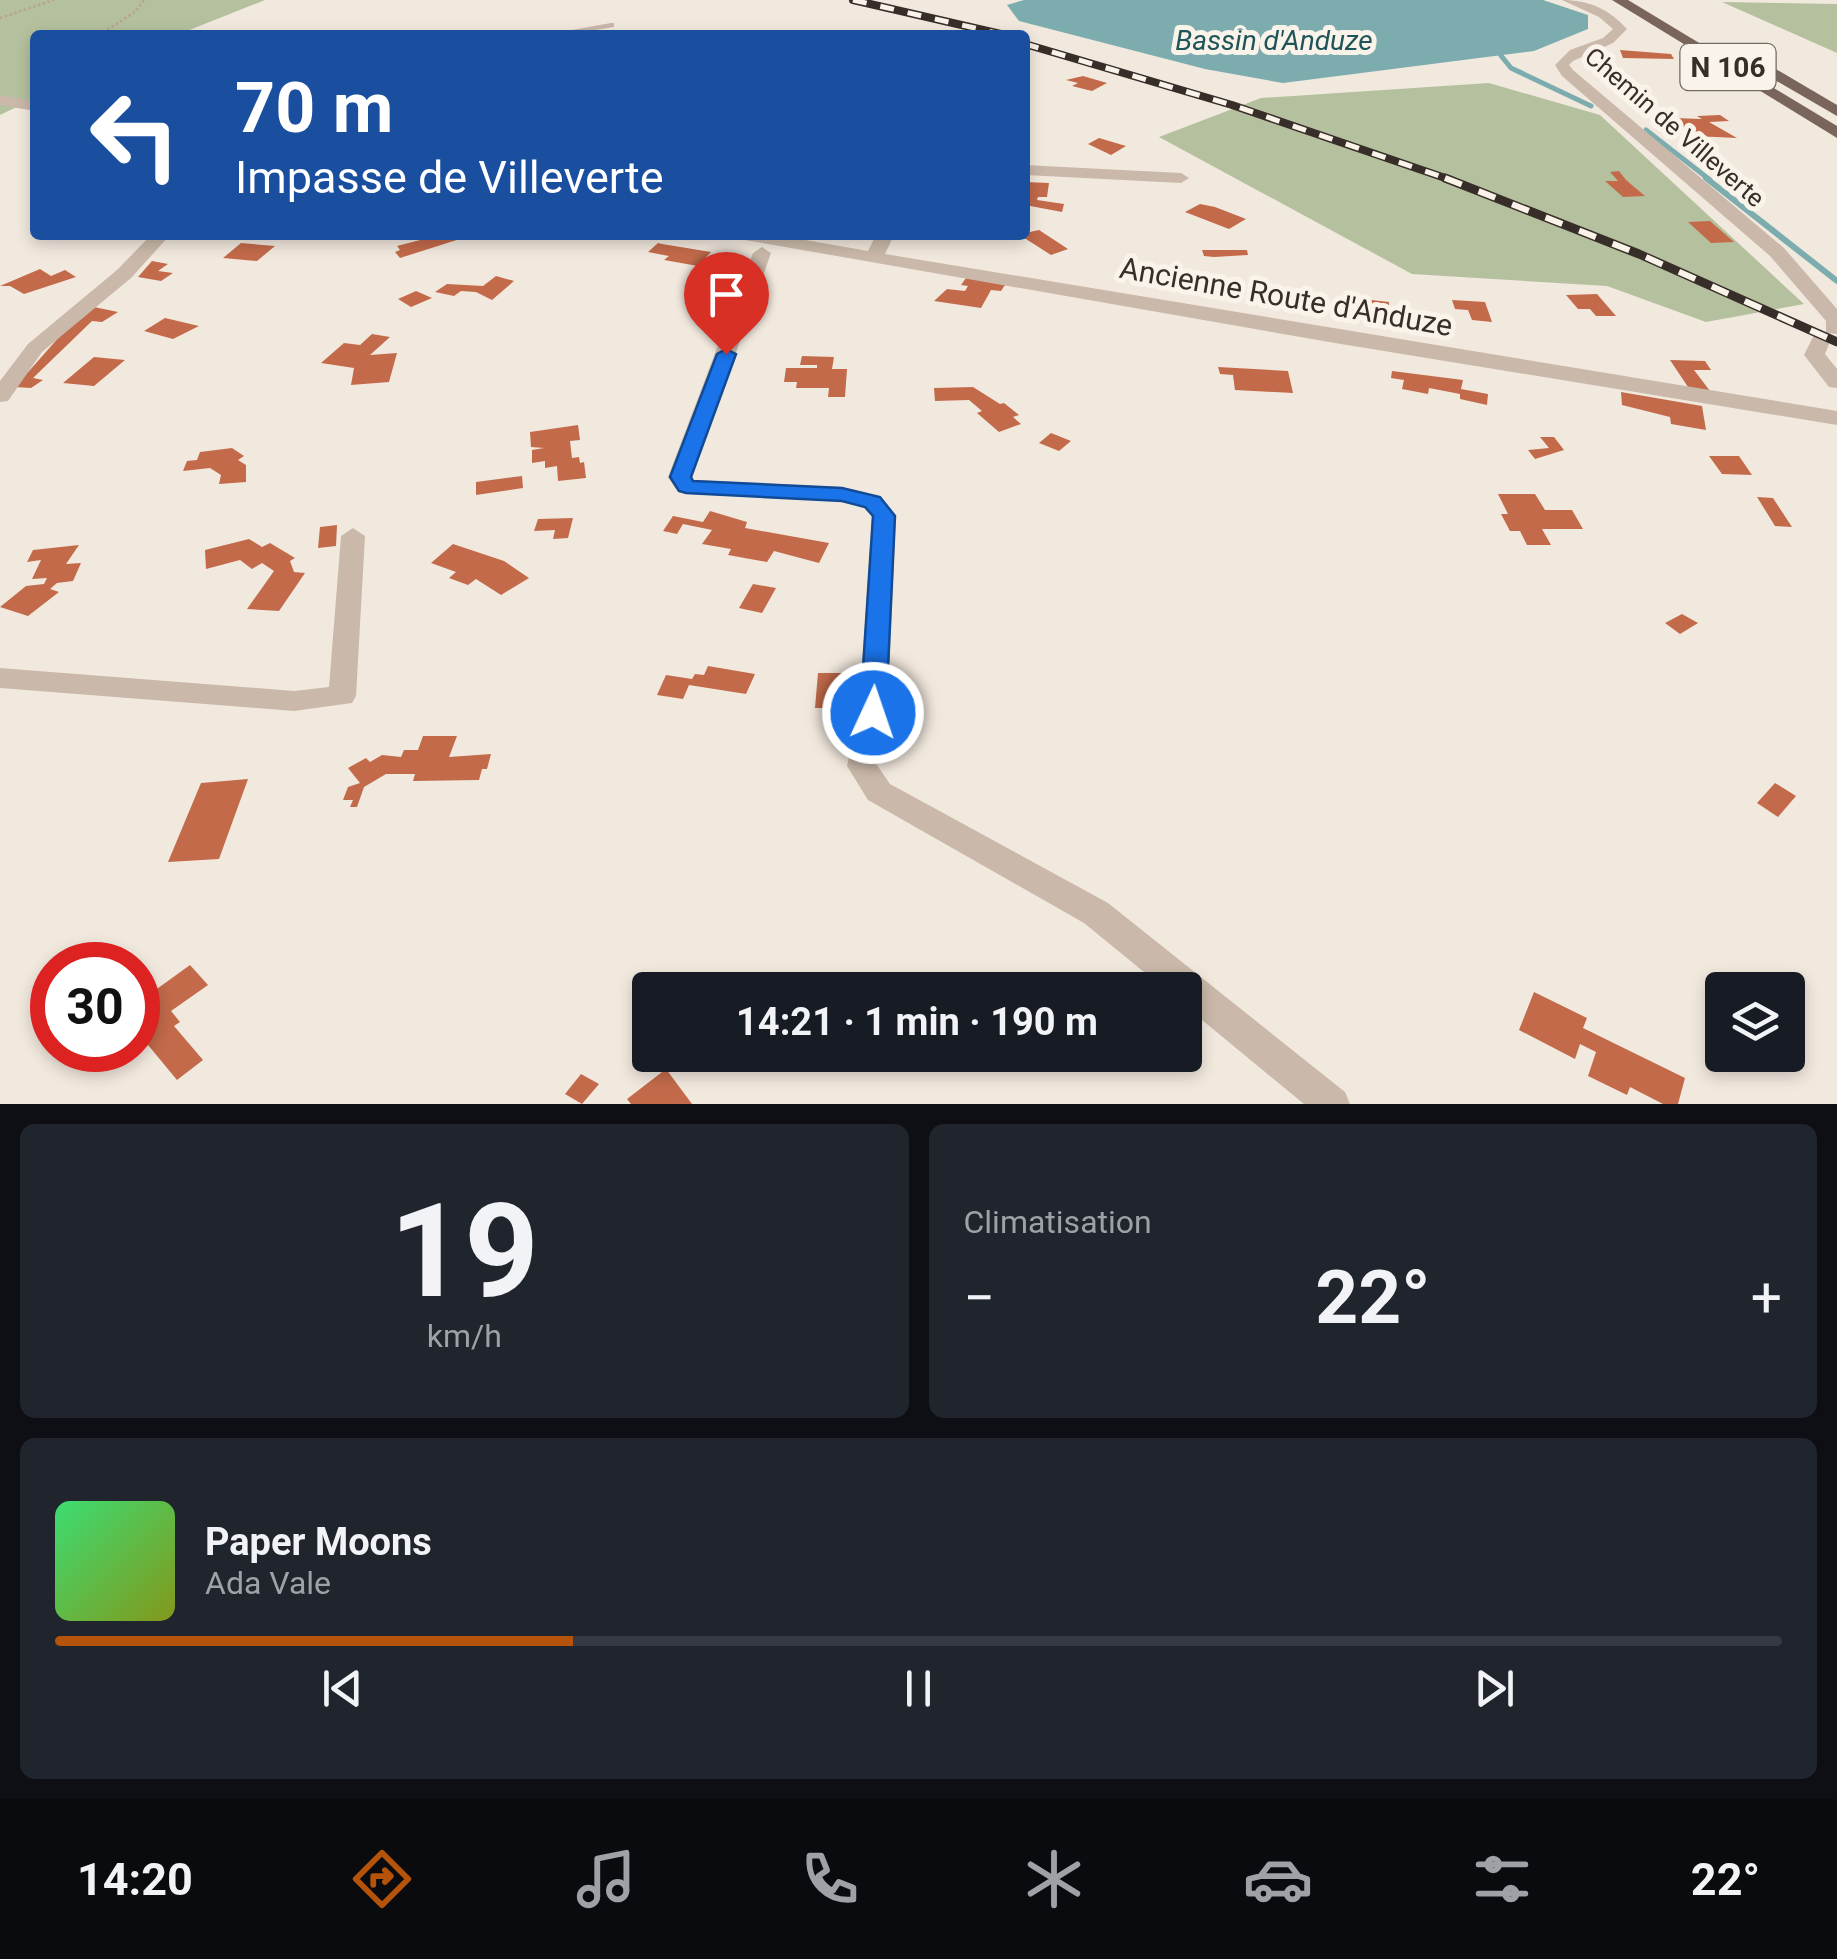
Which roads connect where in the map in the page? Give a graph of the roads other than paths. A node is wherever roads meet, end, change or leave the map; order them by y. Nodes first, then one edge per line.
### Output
1 (1569, 0) edge
2 (1619, 0) edge
3 (1648, 0) edge
4 (612, 25) dead end
5 (580, 30) edge
6 (0, 100) edge
7 (30, 105) edge
8 (1837, 111) edge
9 (1837, 133) edge
10 (1030, 170) edge
11 (1181, 178) dead end
12 (156, 240) edge
13 (883, 240) edge
14 (753, 244) edge
15 (874, 258) junction
16 (0, 396) edge
17 (1834, 401) edge
18 (353, 536) dead end
19 (0, 678) edge
20 (1332, 1104) edge

1 - 17 street, Chemin de Villeverte
2 - 9 main road, N 106
3 - 8 main road, N 106
4 - 5 lane
6 - 7 street
10 - 11 street
12 - 16 street
13 - 15 street
14 - 15 street, Ancienne Route d'Anduze
14 - 20 street
15 - 17 street, Ancienne Route d'Anduze
18 - 19 street

